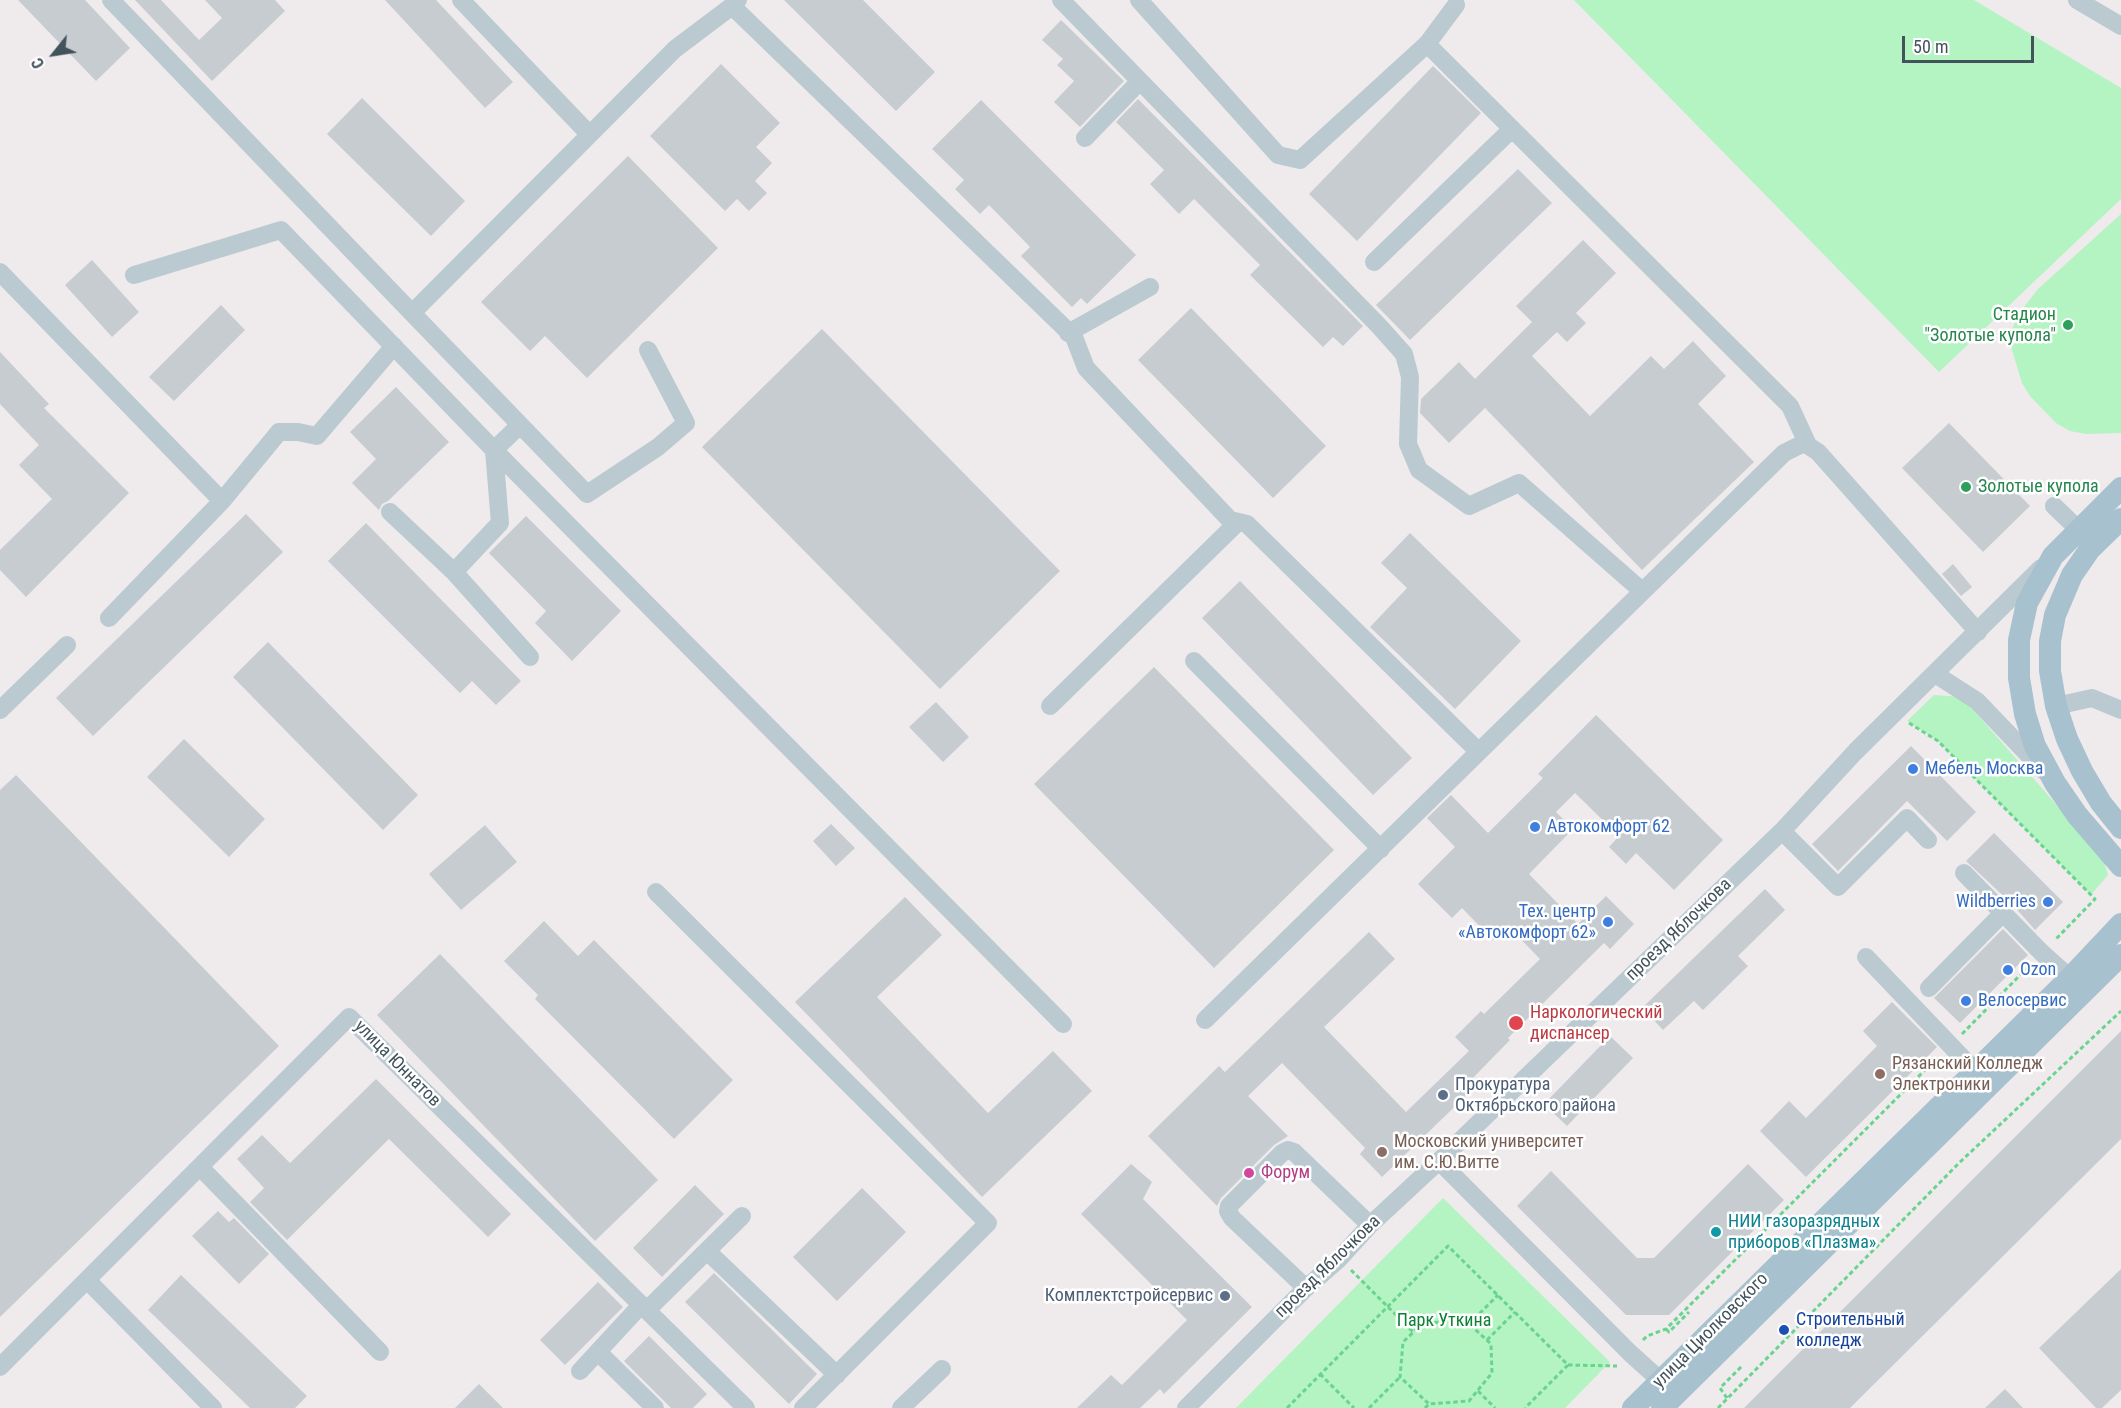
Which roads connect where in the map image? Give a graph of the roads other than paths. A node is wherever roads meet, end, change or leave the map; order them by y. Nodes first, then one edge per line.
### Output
1 (111, 0) edge
2 (461, 0) edge
3 (1061, 0) edge
4 (1139, 0) edge
5 (2078, 0) edge
6 (735, 3) edge
7 (1456, 5) dead end
8 (2121, 26) edge
9 (1427, 44) junction
10 (1140, 81) junction
11 (1512, 129) junction
12 (589, 134) junction
13 (1085, 138) dead end
14 (1374, 262) dead end
15 (0, 272) edge
16 (134, 275) dead end
17 (1150, 287) dead end
18 (412, 313) junction
19 (1068, 333) junction
20 (393, 345) junction
21 (648, 350) dead end
22 (520, 425) junction
23 (1808, 445) junction
24 (494, 450) junction
25 (2121, 488) edge
26 (222, 501) junction
27 (2054, 506) dead end
28 (390, 512) dead end
29 (2121, 519) edge
30 (1238, 522) junction
31 (2078, 529) junction
32 (2053, 556) junction
33 (454, 572) junction
34 (1642, 591) junction
35 (109, 618) dead end
36 (1978, 632) junction
37 (67, 645) dead end
38 (530, 657) dead end
39 (1194, 661) dead end
40 (1935, 674) junction
41 (1050, 706) dead end
42 (2056, 706) junction
43 (0, 710) edge
44 (2121, 710) edge
45 (1479, 752) junction
46 (2055, 783) junction
47 (2121, 828) edge
48 (1782, 831) junction
49 (1928, 840) dead end
50 (1381, 849) junction
51 (2121, 866) edge
52 (1964, 873) dead end
53 (656, 892) dead end
54 (2004, 912) junction
55 (2121, 924) edge
56 (2121, 955) edge
57 (1866, 957) dead end
58 (2070, 978) junction
59 (1929, 988) dead end
60 (1206, 1020) dead end
61 (1063, 1024) dead end
62 (1975, 1071) junction
63 (1439, 1161) junction
64 (200, 1167) junction
65 (742, 1216) dead end
66 (1370, 1226) junction
67 (707, 1251) junction
68 (87, 1280) junction
69 (1306, 1288) junction
70 (644, 1308) junction
71 (380, 1352) dead end
72 (598, 1352) junction
73 (0, 1367) edge
74 (942, 1369) dead end
75 (580, 1371) dead end
76 (837, 1375) junction
77 (1666, 1394) edge
78 (213, 1408) edge
79 (655, 1408) edge
80 (746, 1408) edge
81 (803, 1408) edge
82 (901, 1408) edge
83 (1186, 1408) edge
84 (1633, 1408) edge

1 - 18 street
2 - 12 street
3 - 10 street
4 - 9 street
5 - 8 street
6 - 12 street
6 - 19 street
7 - 9 street
9 - 11 street
10 - 13 street
10 - 34 street
11 - 14 street
11 - 23 street
12 - 18 street
15 - 26 street
16 - 20 street
17 - 19 street
18 - 22 street
19 - 30 street
20 - 24 street
20 - 26 street
21 - 22 street
22 - 24 street
23 - 34 street
23 - 36 street
24 - 33 street
24 - 61 street
25 - 31 main road, проезд Яблочкова
26 - 35 street
27 - 31 street
28 - 33 street
29 - 42 main road
30 - 41 street
30 - 45 street
31 - 32 main road, проезд Яблочкова
32 - 36 street, проезд Яблочкова
32 - 46 main road, проезд Яблочкова
33 - 38 street
34 - 45 street
36 - 40 street, проезд Яблочкова
37 - 43 street
39 - 50 street
40 - 46 street, проезд Яблочкова
40 - 48 street, проезд Яблочкова
42 - 44 street
42 - 47 main road
45 - 50 street
46 - 51 main road, проезд Яблочкова
48 - 49 street
48 - 63 street, проезд Яблочкова
50 - 60 street
52 - 54 street
53 - 76 street
54 - 58 street
54 - 59 street
55 - 58 main road, улица Циолковского
56 - 77 main road, улица Циолковского
57 - 62 street
58 - 62 main road, улица Циолковского
62 - 77 main road, улица Циолковского
63 - 66 street, проезд Яблочкова
63 - 77 street
64 - 68 street, улица Юннатов
64 - 70 street, улица Юннатов
64 - 71 street
65 - 67 street
66 - 69 street, проезд Яблочкова
66 - 69 street
67 - 70 street
67 - 76 street
68 - 73 street, улица Юннатов
68 - 78 street
69 - 83 street, проезд Яблочкова
70 - 72 street
70 - 80 street, улица Юннатов
72 - 75 street
72 - 79 street
74 - 82 street
76 - 81 street
77 - 84 main road, улица Циолковского

